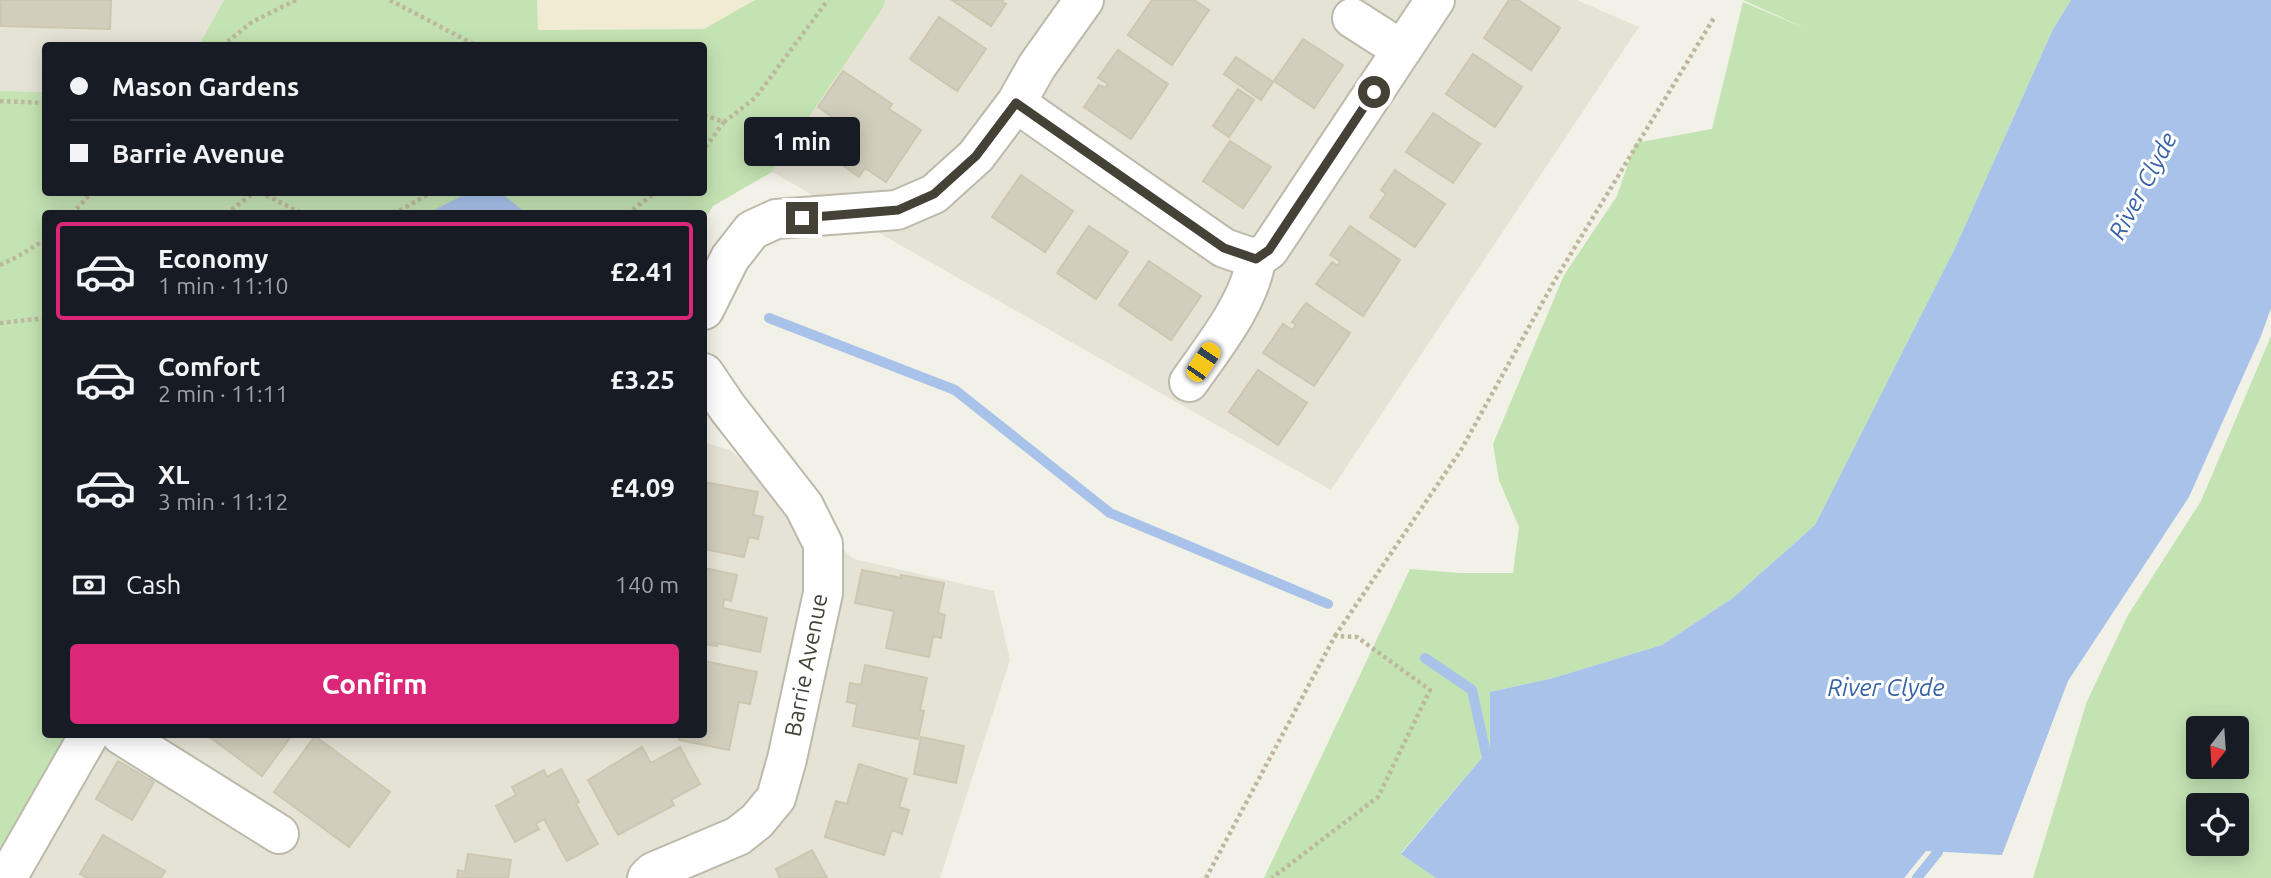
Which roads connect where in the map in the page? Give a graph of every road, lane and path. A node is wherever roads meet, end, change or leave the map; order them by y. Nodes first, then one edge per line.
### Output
1 (296, 0) edge
2 (390, 0) edge
3 (828, 0) edge
4 (1084, 0) edge
5 (1435, 0) edge
6 (1352, 18) dead end
7 (1714, 19) dead end
8 (227, 42) edge
9 (469, 42) edge
10 (1402, 50) junction
11 (0, 101) edge
12 (42, 103) edge
13 (1016, 103) junction
14 (707, 116) edge
15 (724, 122) junction
16 (707, 145) edge
17 (88, 196) edge
18 (250, 196) edge
19 (268, 196) edge
20 (425, 196) edge
21 (651, 196) edge
22 (76, 210) edge
23 (231, 210) edge
24 (295, 210) edge
25 (401, 210) edge
26 (632, 210) edge
27 (42, 242) edge
28 (1256, 259) junction
29 (0, 265) edge
30 (707, 304) edge
31 (42, 318) edge
32 (0, 323) edge
33 (707, 377) edge
34 (1189, 382) dead end
35 (1335, 636) junction
36 (126, 738) edge
37 (84, 742) edge
38 (279, 834) dead end
39 (8, 878) edge
40 (647, 878) edge
41 (1206, 878) edge
42 (1272, 878) edge

1 - 8 path
2 - 9 path
3 - 15 path
4 - 13 street
5 - 10 street
6 - 10 street
7 - 35 path
10 - 28 street
11 - 12 path
13 - 28 street
13 - 30 street
14 - 15 path
15 - 16 path
17 - 22 path
18 - 23 path
19 - 24 path
20 - 25 path
21 - 26 path
27 - 29 path
28 - 34 street
31 - 32 path
33 - 40 street, Barrie Avenue
35 - 41 path
35 - 42 path
36 - 38 street
37 - 39 street

